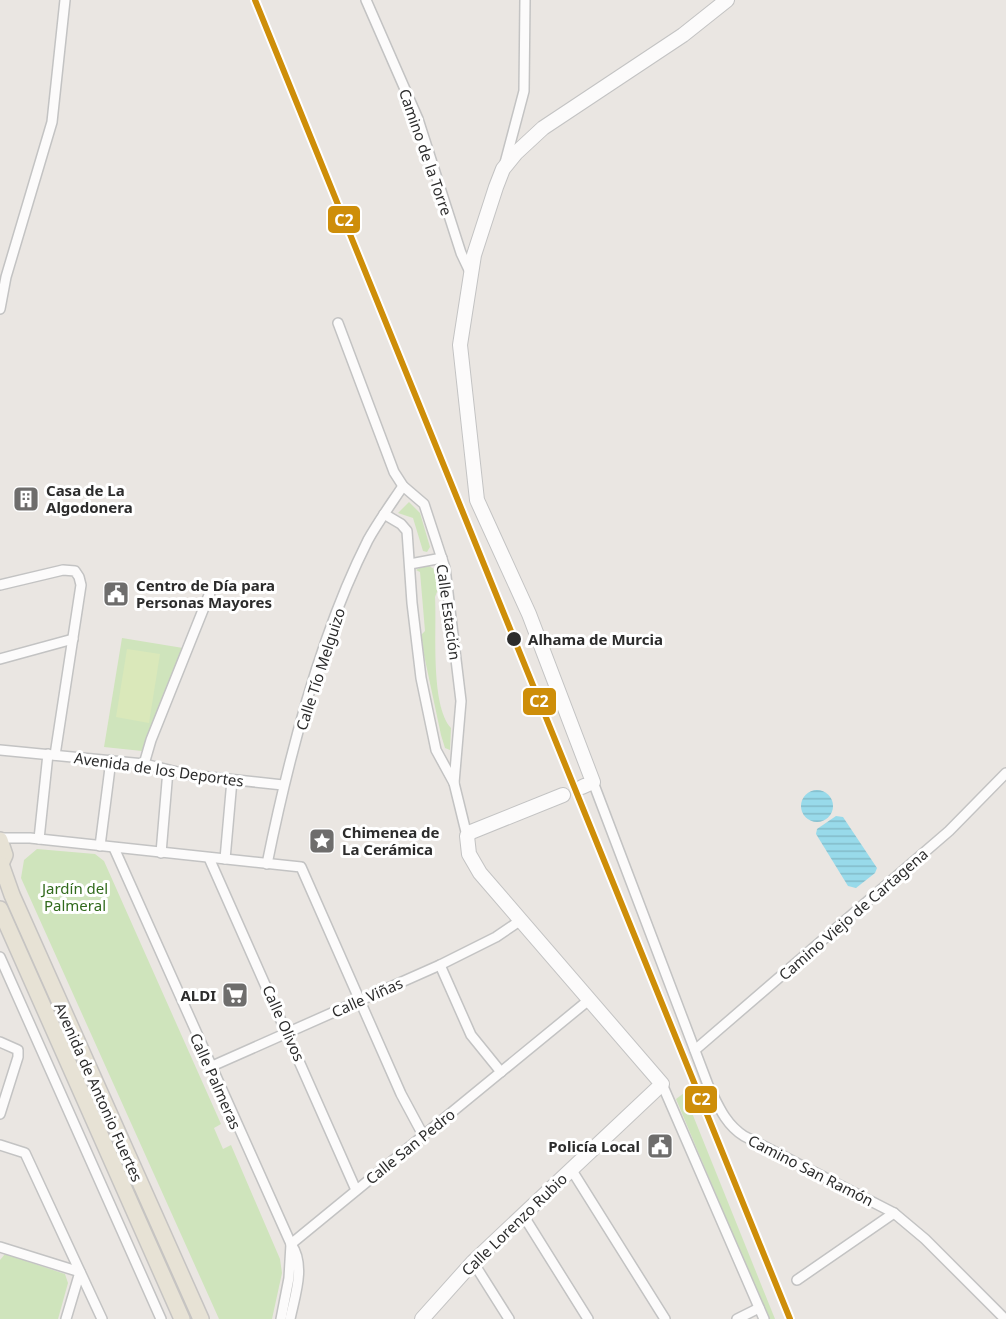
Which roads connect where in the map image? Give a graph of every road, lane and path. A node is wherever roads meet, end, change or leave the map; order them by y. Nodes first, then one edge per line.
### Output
1 (65, 0) edge
2 (366, 0) edge
3 (525, 0) edge
4 (727, 0) edge
5 (503, 169) junction
6 (470, 272) junction
7 (0, 309) edge
8 (338, 323) dead end
9 (403, 486) junction
10 (384, 514) junction
11 (442, 558) junction
12 (410, 564) junction
13 (0, 585) edge
14 (211, 590) dead end
15 (73, 639) junction
16 (0, 659) edge
17 (0, 750) edge
18 (51, 754) junction
19 (111, 760) junction
20 (144, 764) junction
21 (168, 770) junction
22 (1006, 773) edge
23 (232, 780) junction
24 (454, 783) junction
25 (588, 784) joint
26 (283, 785) junction
27 (563, 795) dead end
28 (467, 837) junction
29 (35, 839) junction
30 (100, 846) junction
31 (114, 848) junction
32 (1, 853) edge
33 (161, 853) junction
34 (209, 858) junction
35 (225, 860) junction
36 (267, 864) junction
37 (0, 909) edge
38 (521, 920) junction
39 (0, 957) edge
40 (440, 965) junction
41 (590, 999) junction
42 (360, 1000) junction
43 (288, 1031) junction
44 (0, 1042) edge
45 (695, 1050) junction
46 (210, 1067) junction
47 (501, 1072) junction
48 (662, 1084) junction
49 (0, 1114) edge
50 (423, 1135) junction
51 (0, 1145) edge
52 (571, 1169) junction
53 (356, 1190) junction
54 (894, 1213) junction
55 (523, 1215) junction
56 (291, 1244) junction
57 (0, 1247) edge
58 (473, 1262) junction
59 (80, 1272) junction
60 (797, 1280) dead end
61 (759, 1308) junction
62 (66, 1319) edge
63 (102, 1319) edge
64 (161, 1319) edge
65 (182, 1319) edge
66 (201, 1319) edge
67 (280, 1319) edge
68 (290, 1319) edge
69 (422, 1319) edge
70 (509, 1319) edge
71 (588, 1319) edge
72 (665, 1319) edge
73 (737, 1319) edge
74 (764, 1319) edge
75 (1005, 1319) edge

1 - 7 street
2 - 6 street, Camino de la Torre
3 - 5 street
4 - 5 main road
5 - 6 main road
6 - 25 main road
8 - 9 street, Calle Estación
9 - 10 street, Calle Tío Melguizo
9 - 11 street, Calle Estación
10 - 12 street, Calle Estación
10 - 26 street, Calle Tío Melguizo
11 - 12 street
11 - 24 street, Calle Estación
12 - 24 street, Calle Estación
13 - 15 street
14 - 20 street
15 - 16 street
15 - 18 street
17 - 18 street, Avenida de los Deportes
18 - 19 street, Avenida de los Deportes
18 - 29 street
19 - 20 street, Avenida de los Deportes
19 - 30 street
20 - 21 street, Avenida de los Deportes
21 - 23 street, Avenida de los Deportes
21 - 33 street
22 - 45 street, Camino Viejo de Cartagena
23 - 26 street, Avenida de los Deportes
23 - 35 street
24 - 28 street, Calle Estación
25 - 45 street, Camino San Ramón
26 - 36 street, Calle Tío Melguizo
27 - 28 main road
28 - 38 main road, Calle Estación
29 - 30 street
29 - 32 street
29 - 32 street
30 - 31 street
31 - 33 street
31 - 46 street, Calle Palmeras
32 - 66 main road, Avenida de Antonio Fuertes
33 - 34 street
34 - 35 street
34 - 43 street, Calle Olivos
35 - 36 street
36 - 42 street
37 - 65 main road, Avenida de Antonio Fuertes
38 - 40 street, Calle Viñas
38 - 41 main road, Calle Estación
39 - 64 street
40 - 42 street, Calle Viñas
40 - 47 street
41 - 47 street, Calle San Pedro
41 - 48 main road, Calle Estación
42 - 43 street, Calle Viñas
42 - 50 street
43 - 46 street, Calle Viñas
43 - 53 street, Calle Olivos
44 - 49 street
45 - 54 street, Camino San Ramón
46 - 56 street, Calle Palmeras
47 - 50 street, Calle San Pedro
48 - 52 main road, Calle Lorenzo Rubio
48 - 61 street
50 - 53 street, Calle San Pedro
51 - 59 street
52 - 55 main road, Calle Lorenzo Rubio
52 - 72 street
53 - 56 street, Calle San Pedro
54 - 60 street
54 - 75 street, Camino San Ramón
55 - 58 main road, Calle Lorenzo Rubio
55 - 71 street
56 - 67 street, Calle Palmeras
56 - 68 street
57 - 59 street
58 - 69 main road, Calle Lorenzo Rubio
58 - 70 street
59 - 62 street
59 - 63 street
61 - 73 street
61 - 74 street

